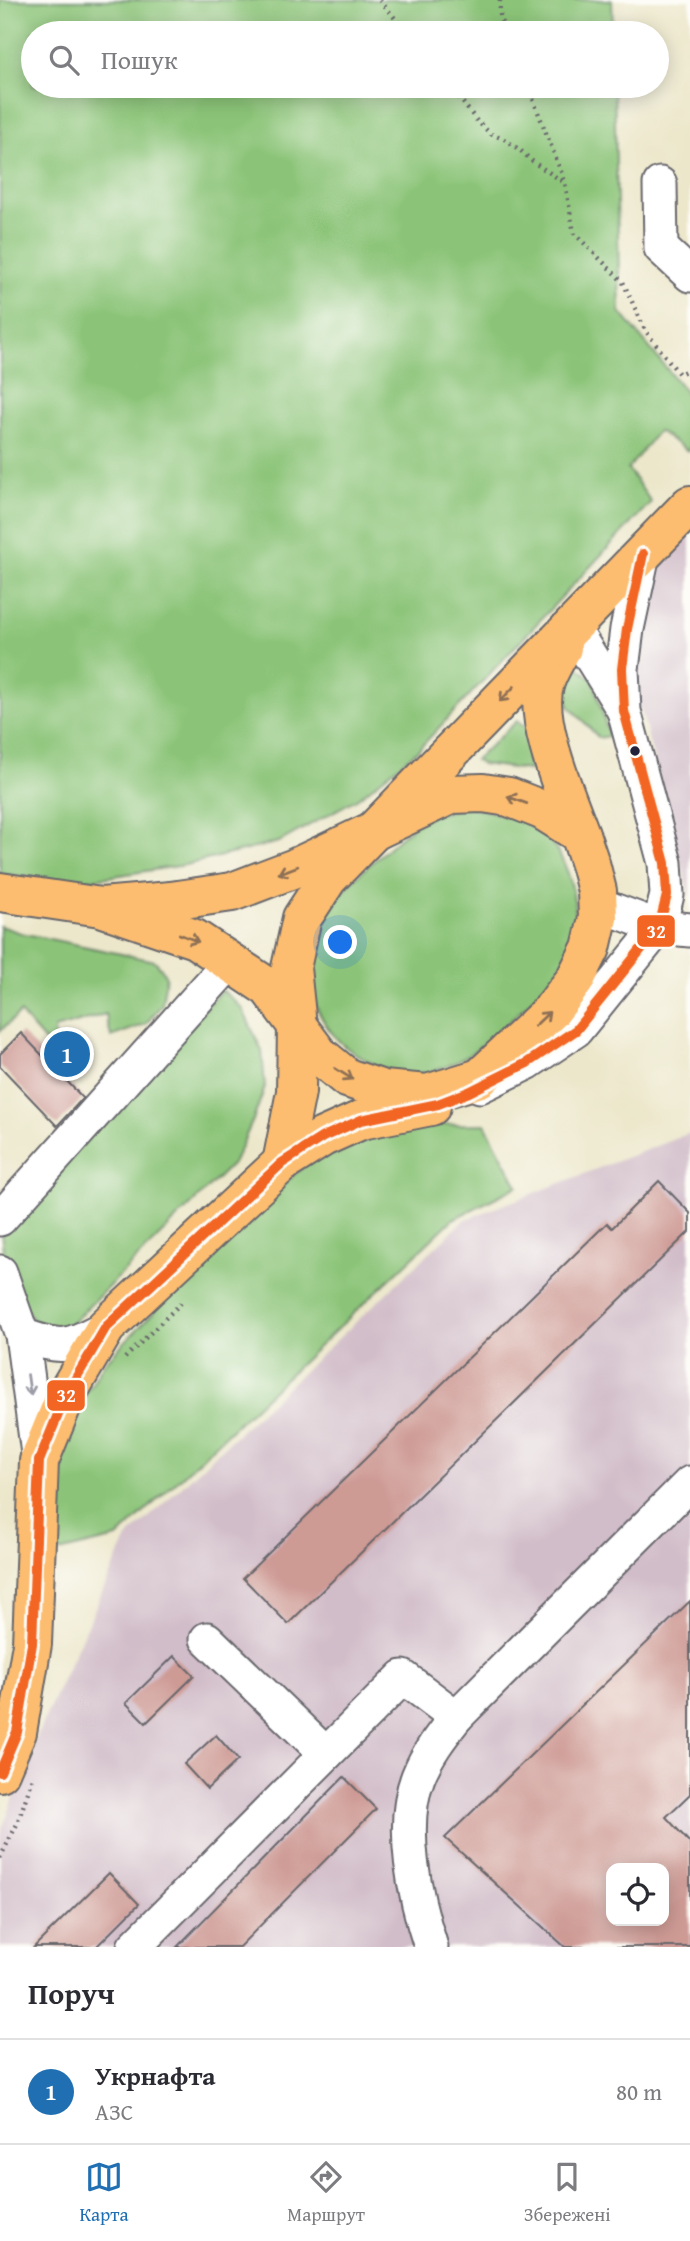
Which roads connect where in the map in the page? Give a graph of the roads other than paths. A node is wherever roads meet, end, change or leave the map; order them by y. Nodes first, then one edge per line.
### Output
1 (660, 184) dead end
2 (690, 275) edge
3 (690, 505) edge
4 (643, 554) junction
5 (572, 627) junction
6 (624, 711) junction
7 (373, 832) junction
8 (580, 834) junction
9 (0, 892) edge
10 (597, 904) junction
11 (101, 907) junction
12 (675, 929) edge
13 (231, 961) junction
14 (297, 1026) junction
15 (474, 1085) junction
16 (282, 1163) junction
17 (0, 1219) edge
18 (0, 1272) edge
19 (106, 1327) junction
20 (22, 1335) junction
21 (39, 1461) junction
22 (690, 1483) edge
23 (206, 1639) dead end
24 (456, 1717) junction
25 (326, 1754) junction
26 (17, 1773) edge
27 (134, 1947) edge
28 (431, 1947) edge

1 - 2 street
3 - 4 main road
4 - 5 main road
4 - 6 street
5 - 6 street
5 -> 7 main road
5 - 8 main road
6 - 12 street
8 -> 7 main road
7 -> 11 main road
7 - 14 main road
8 - 10 main road
9 - 11 main road
10 - 12 street
15 -> 10 main road
11 -> 13 main road
12 - 15 street
13 - 14 main road
13 - 17 street
14 -> 15 main road
14 - 16 main road
15 - 16 main road
16 - 19 main road
18 - 20 street
19 - 20 street
19 - 21 main road
20 -> 21 street
21 - 26 main road
22 - 24 street
23 - 25 street
24 - 25 street
24 - 28 street
25 - 27 street

